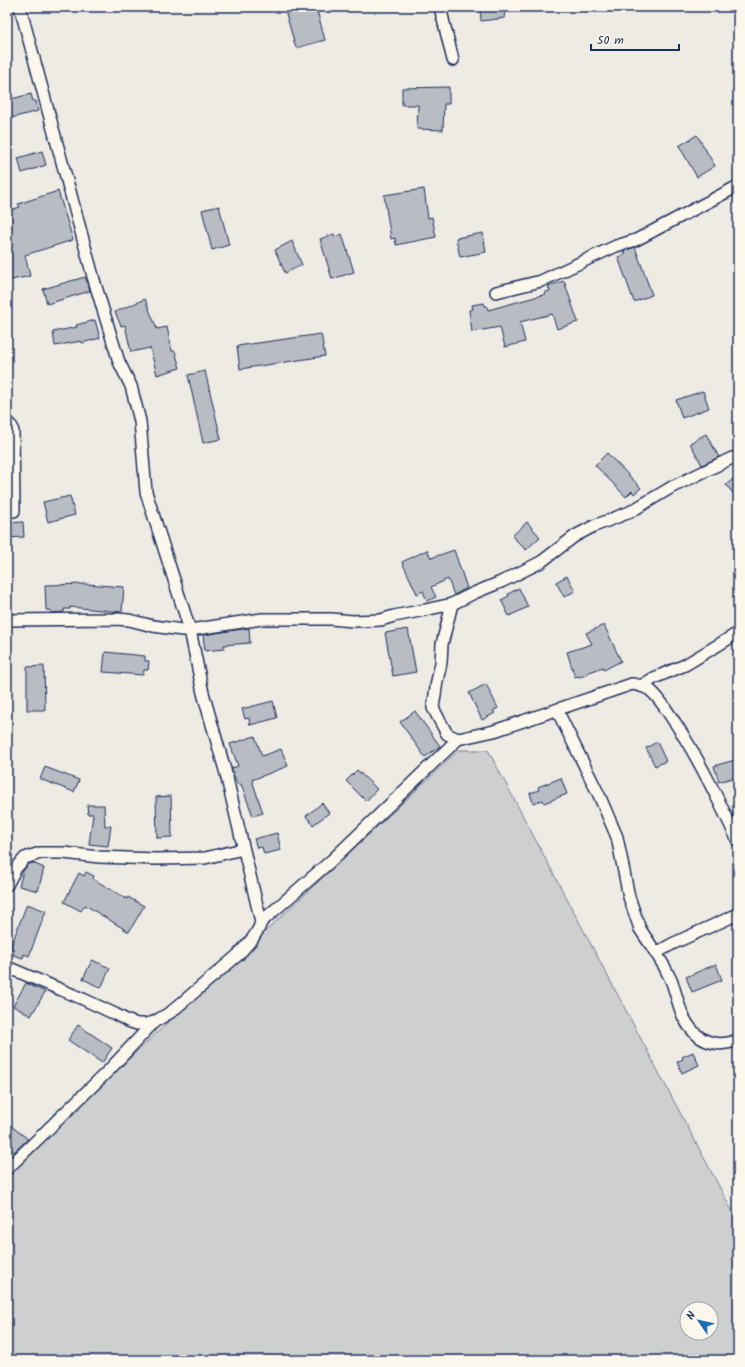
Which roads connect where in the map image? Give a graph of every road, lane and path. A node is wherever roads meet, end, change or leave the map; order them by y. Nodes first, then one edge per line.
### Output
1 (20, 7) edge
2 (440, 7) edge
3 (453, 60) dead end
4 (738, 186) edge
5 (496, 292) dead end
6 (7, 422) edge
7 (732, 458) dead end
8 (14, 510) dead end
9 (452, 604) junction
10 (7, 620) edge
11 (190, 630) junction
12 (738, 633) edge
13 (641, 686) junction
14 (557, 710) junction
15 (458, 739) junction
16 (738, 841) edge
17 (243, 849) junction
18 (7, 886) edge
19 (738, 914) edge
20 (261, 922) junction
21 (656, 953) junction
22 (7, 967) edge
23 (154, 1022) junction
24 (738, 1040) edge
25 (7, 1169) edge

1 - 11 street
2 - 3 street
4 - 5 street
6 - 8 street
7 - 9 street
9 - 11 street
9 - 15 street
10 - 11 street
11 - 17 street
12 - 13 street
13 - 14 street
13 - 16 street
14 - 15 street
14 - 21 street
15 - 20 street
17 - 18 street
17 - 20 street
19 - 21 street
20 - 23 street
21 - 24 street
22 - 23 street
23 - 25 street

